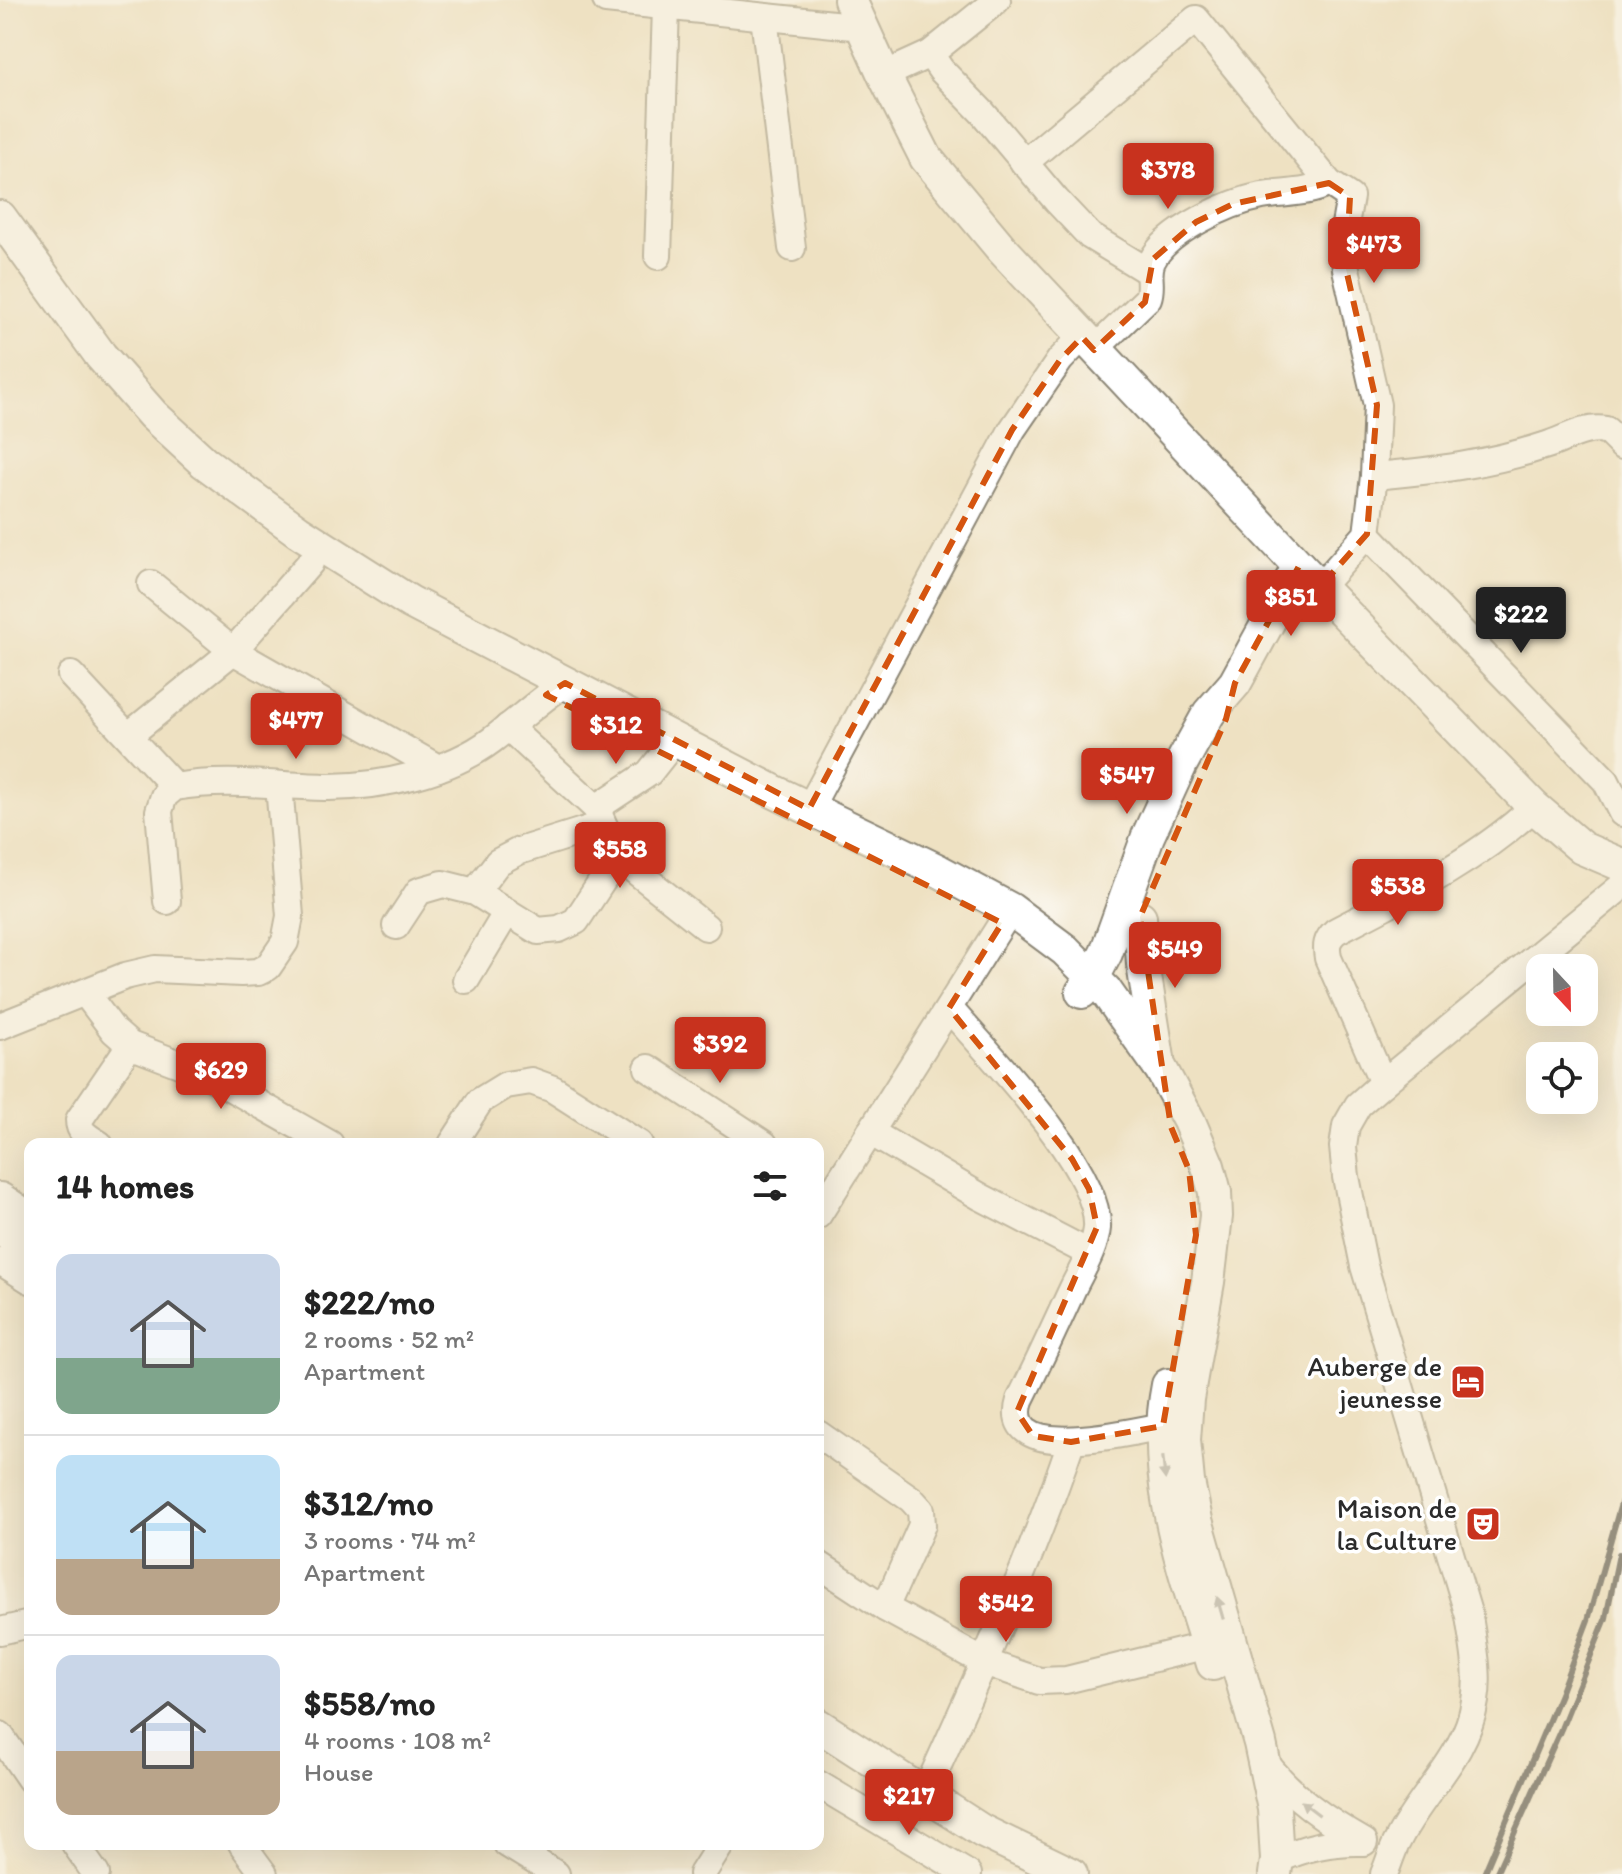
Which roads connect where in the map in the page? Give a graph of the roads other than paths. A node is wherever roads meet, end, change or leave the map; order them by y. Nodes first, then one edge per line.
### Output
1 (606, 0) edge
2 (997, 0) edge
3 (713, 6) edge
4 (666, 7) junction
5 (856, 14) edge
6 (764, 17) junction
7 (930, 54) junction
8 (884, 75) junction
9 (1024, 163) junction
10 (1329, 183) junction
11 (0, 217) edge
12 (0, 248) edge
13 (792, 248) dead end
14 (658, 256) dead end
15 (1149, 272) junction
16 (1088, 344) junction
17 (95, 361) junction
18 (1622, 446) edge
19 (1374, 476) junction
20 (1367, 534) junction
21 (310, 563) junction
22 (1309, 576) junction
23 (151, 584) dead end
24 (233, 651) junction
25 (71, 675) dead end
26 (556, 689) junction
27 (508, 727) junction
28 (128, 736) junction
29 (664, 754) junction
30 (438, 768) junction
31 (279, 785) junction
32 (175, 787) junction
33 (1534, 807) junction
34 (809, 809) junction
35 (1622, 813) edge
36 (599, 816) junction
37 (618, 857) junction
38 (1622, 865) edge
39 (1622, 886) edge
40 (475, 892) junction
41 (167, 901) dead end
42 (507, 912) junction
43 (1002, 923) junction
44 (1126, 923) junction
45 (396, 926) dead end
46 (706, 927) dead end
47 (1065, 950) junction
48 (466, 980) dead end
49 (1093, 991) junction
50 (86, 994) junction
51 (949, 1008) junction
52 (0, 1026) edge
53 (130, 1045) junction
54 (648, 1068) dead end
55 (1161, 1069) junction
56 (1383, 1083) junction
57 (870, 1132) junction
58 (89, 1138) edge
59 (319, 1138) edge
60 (456, 1138) edge
61 (630, 1138) edge
62 (755, 1138) edge
63 (826, 1184) edge
64 (0, 1199) edge
65 (24, 1215) edge
66 (0, 1229) edge
67 (24, 1244) edge
68 (1089, 1253) junction
69 (0, 1261) edge
70 (24, 1276) edge
71 (1163, 1426) junction
72 (824, 1438) edge
73 (1071, 1442) junction
74 (824, 1568) edge
75 (885, 1608) junction
76 (24, 1625) edge
77 (0, 1631) edge
78 (1208, 1645) junction
79 (984, 1662) junction
80 (824, 1729) edge
81 (0, 1735) edge
82 (824, 1751) edge
83 (1265, 1762) junction
84 (24, 1770) edge
85 (824, 1788) edge
86 (924, 1796) junction
87 (1364, 1842) junction
88 (79, 1850) edge
89 (246, 1850) edge
90 (517, 1850) edge
91 (717, 1850) edge
92 (1389, 1862) edge
93 (1269, 1869) edge
94 (96, 1874) edge
95 (264, 1874) edge
96 (556, 1874) edge
97 (702, 1874) edge
98 (968, 1874) edge
99 (1030, 1874) edge
100 (1071, 1874) edge

1 - 4 street
2 - 7 street
3 - 4 street
3 - 6 street
4 - 14 street
5 - 6 street
5 - 8 main road
6 - 13 street
7 - 8 street
7 - 9 street
8 - 16 main road
9 - 10 street
9 - 15 street
10 - 15 street
10 - 19 street
11 - 17 main road
12 - 17 main road
15 - 16 street
16 - 22 main road
16 - 34 street
17 - 21 main road
17 - 26 main road
18 - 19 street
19 - 20 street
20 - 22 street
20 - 35 street
21 - 24 street
21 - 26 main road
22 - 33 main road
22 - 44 main road
23 - 24 street
24 - 28 street
24 - 30 street
25 - 28 street
26 - 27 street
26 - 29 main road
26 - 34 main road
27 - 30 street
27 - 36 street
28 - 32 street
29 - 36 street
29 - 43 main road
30 - 31 street
31 - 32 street
31 - 50 street
32 - 41 street
33 - 38 main road
33 - 56 street
34 - 47 main road
36 - 37 street
36 - 40 street
37 - 42 street
37 - 46 street
39 - 56 street
40 - 42 street
40 - 45 street
42 - 48 street
43 - 49 main road
43 - 51 street
44 - 47 main road
44 - 49 main road
44 - 55 main road
47 - 49 main road
49 - 55 main road
49 - 71 main road
50 - 52 street
50 - 53 street
51 - 57 street
51 - 68 street
53 - 58 street
53 - 59 street
54 - 62 street
83 -> 55 main road
56 - 92 street
57 - 63 street
57 - 68 street
60 - 61 street
64 - 65 main road
66 - 67 main road
68 - 73 street
69 - 70 street
71 - 73 street
71 -> 78 main road
72 - 75 street
73 - 79 street
74 - 75 street
75 - 79 street
76 - 77 street
78 - 79 street
78 - 93 main road
79 - 86 street
80 - 86 main road
81 - 84 street
82 - 99 main road
87 -> 83 street
83 - 93 main road
85 - 98 street
86 - 100 main road
87 - 92 street
87 - 93 street
88 - 94 street
89 - 95 street
90 - 96 street
91 - 97 street

